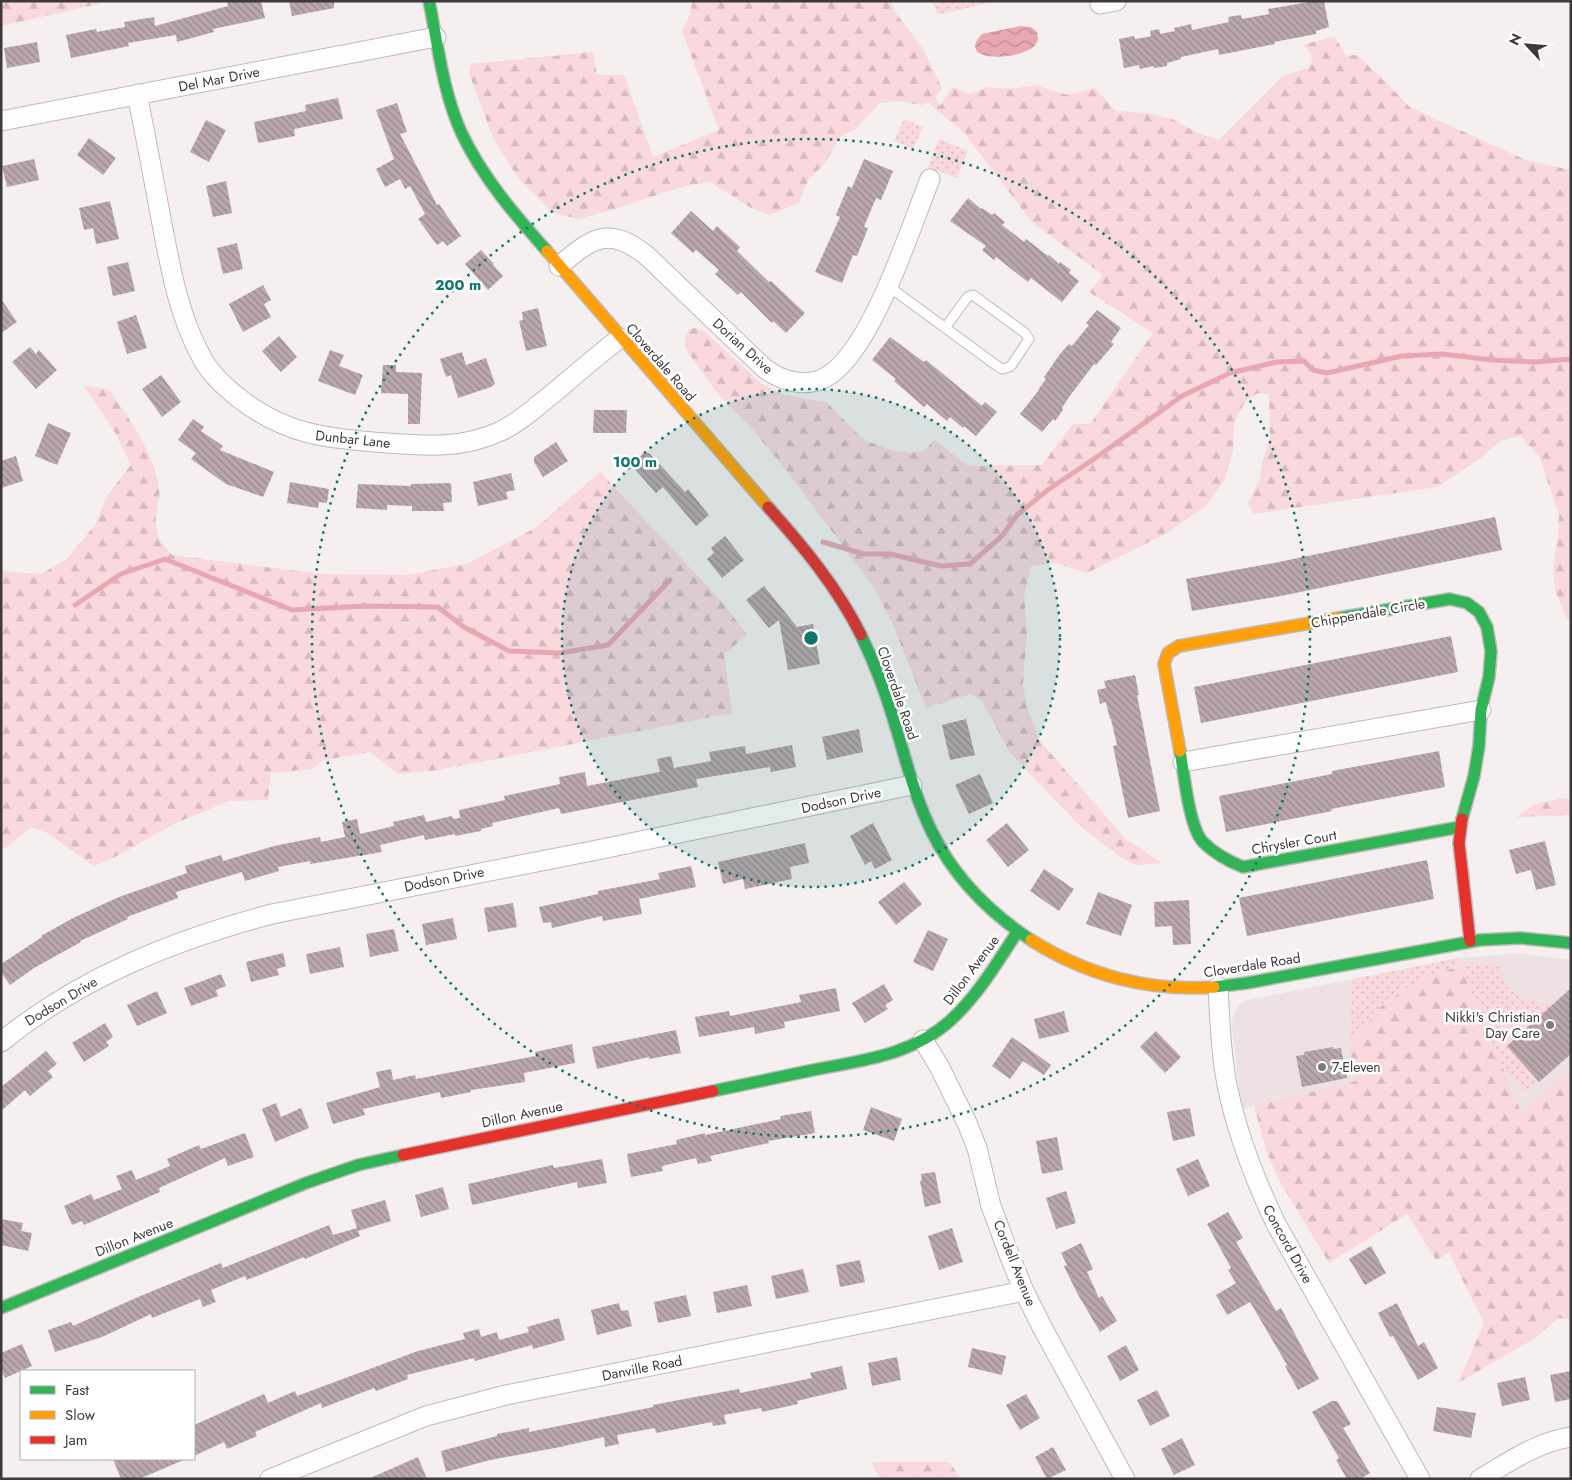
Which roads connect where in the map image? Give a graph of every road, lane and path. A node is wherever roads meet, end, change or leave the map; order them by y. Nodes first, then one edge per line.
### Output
1 (429, 1) edge
2 (436, 37) junction
3 (137, 94) junction
4 (1, 122) edge
5 (930, 179) dead end
6 (559, 266) junction
7 (888, 286) junction
8 (945, 328) junction
9 (620, 338) junction
10 (1164, 664) joint
11 (1481, 710) junction
12 (1182, 762) junction
13 (912, 785) junction
14 (1460, 827) junction
15 (1018, 931) junction
16 (1470, 941) junction
17 (1571, 942) edge
18 (1218, 987) junction
19 (923, 1040) junction
20 (1, 1042) edge
21 (1024, 1291) junction
22 (1, 1308) edge
23 (1571, 1437) edge
24 (270, 1479) edge
25 (1125, 1479) edge
26 (1420, 1479) edge
27 (1480, 1479) edge

1 - 2 street, Cloverdale Road
2 - 3 street, Del Mar Drive
2 - 6 street, Cloverdale Road
3 - 4 street, Del Mar Drive
3 - 9 street, Dunbar Lane
5 - 7 street, Dorian Drive
6 - 7 street, Dorian Drive
6 - 9 street, Cloverdale Road
7 - 8 lane
8 - 8 lane
9 - 13 street, Cloverdale Road
10 - 11 street, Chippendale Circle
10 - 12 street, Chrysler Court
11 - 12 street
11 - 14 street, Chippendale Circle
12 - 14 street, Chrysler Court
13 - 15 street, Cloverdale Road
13 - 20 street, Dodson Drive
14 - 16 street, Chippendale Circle
15 - 18 street, Cloverdale Road
15 - 19 street, Dillon Avenue
16 - 17 street, Cloverdale Road
16 - 18 street, Cloverdale Road
18 - 26 street, Concord Drive
19 - 21 street, Cordell Avenue
19 - 22 street, Dillon Avenue
21 - 24 street, Danville Road
21 - 25 street, Cordell Avenue
23 - 27 street

